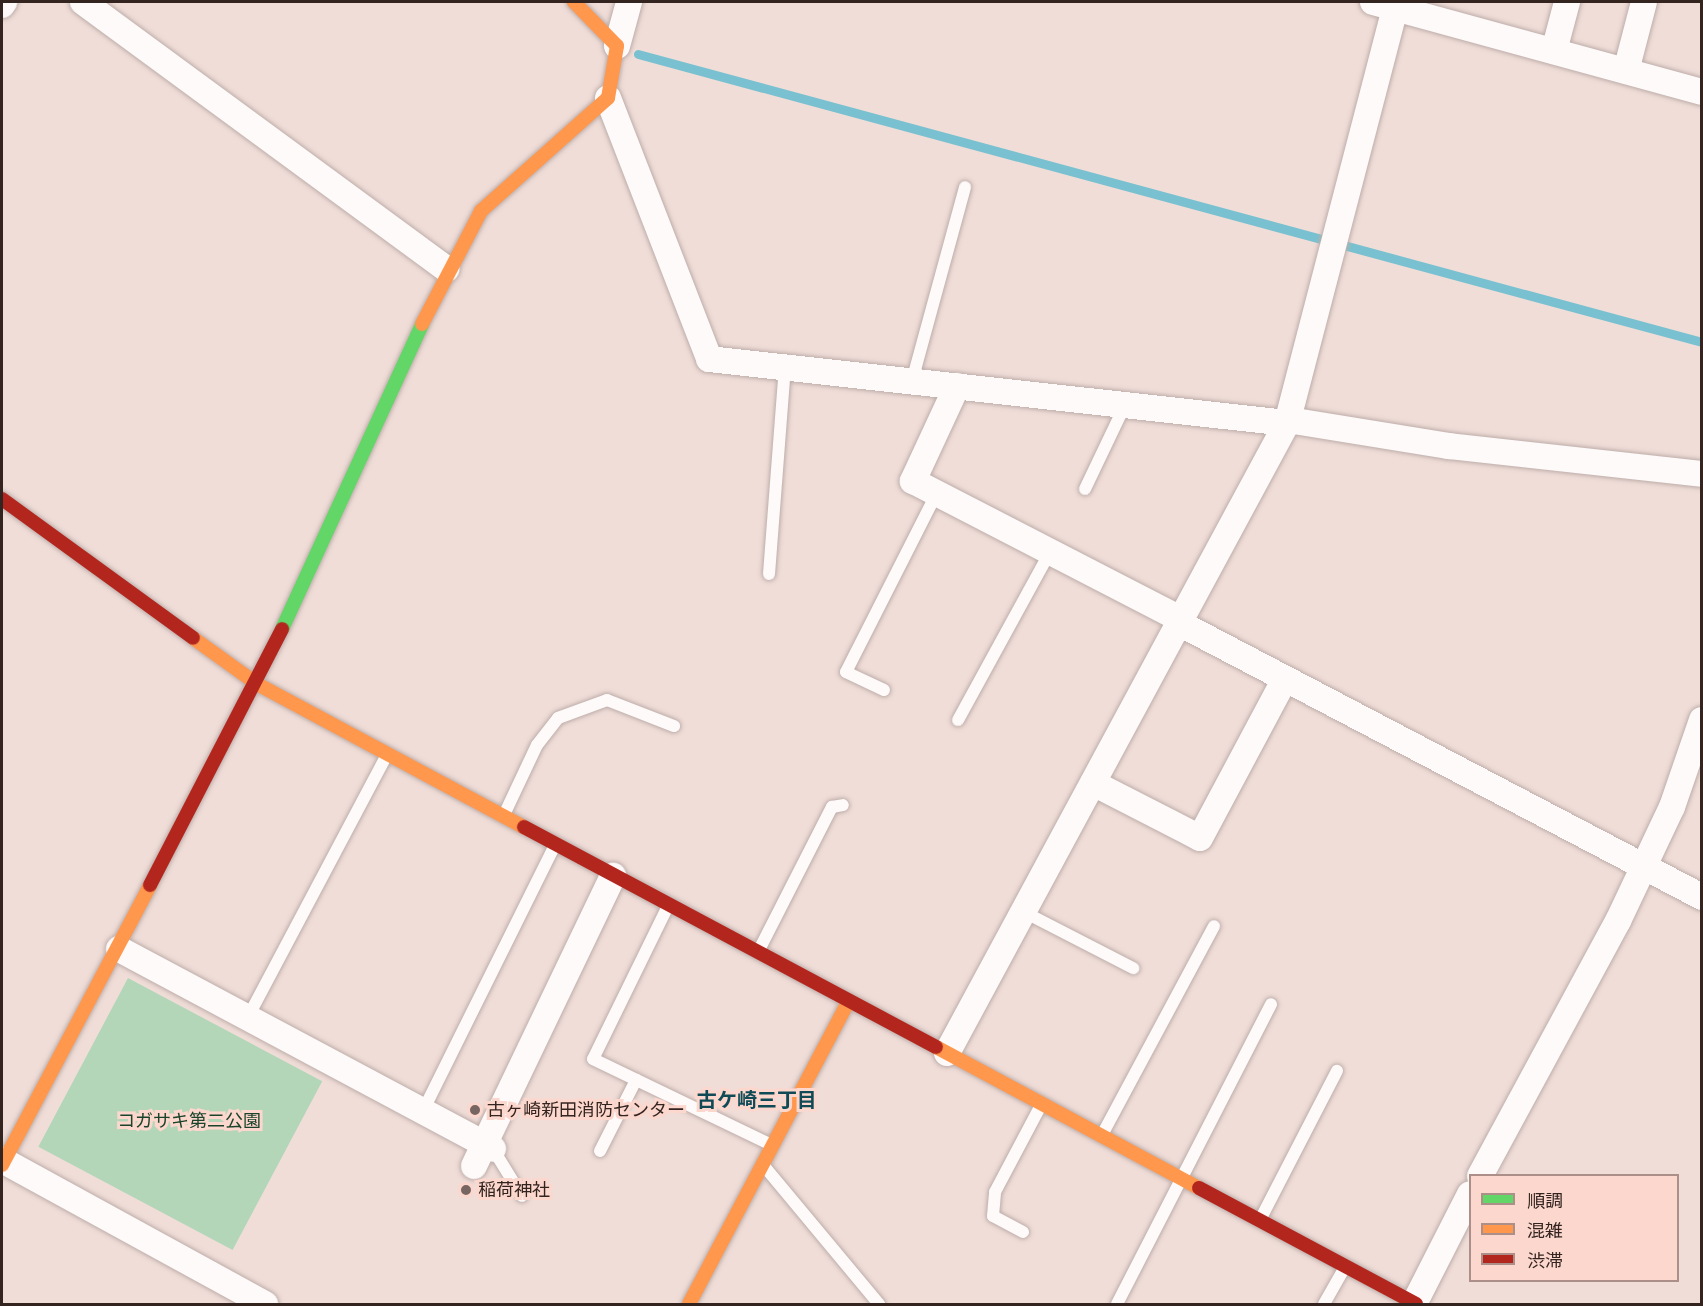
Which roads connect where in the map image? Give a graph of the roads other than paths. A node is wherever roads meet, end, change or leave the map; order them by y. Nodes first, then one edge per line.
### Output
1 (83, 2) edge
2 (574, 2) edge
3 (629, 2) edge
4 (1567, 2) edge
5 (1644, 2) edge
6 (1388, 4) edge
7 (617, 46) junction
8 (1554, 51) junction
9 (1626, 70) junction
10 (1701, 92) edge
11 (608, 98) junction
12 (965, 187) dead end
13 (447, 269) junction
14 (785, 368) junction
15 (912, 381) junction
16 (957, 386) junction
17 (1125, 405) junction
18 (1287, 422) junction
19 (1701, 474) edge
20 (1085, 489) dead end
21 (937, 493) junction
22 (2, 499) edge
23 (1050, 552) junction
24 (769, 574) dead end
25 (1178, 620) junction
26 (1285, 680) junction
27 (257, 684) junction
28 (884, 690) dead end
29 (958, 720) dead end
30 (1701, 720) edge
31 (674, 726) dead end
32 (387, 755) junction
33 (1093, 783) junction
34 (843, 805) dead end
35 (503, 817) junction
36 (555, 845) junction
37 (1644, 866) junction
38 (613, 876) junction
39 (1701, 897) edge
40 (669, 905) junction
41 (1024, 912) junction
42 (1214, 926) dead end
43 (120, 949) junction
44 (758, 953) junction
45 (1133, 968) dead end
46 (848, 1002) junction
47 (1271, 1004) dead end
48 (247, 1019) junction
49 (947, 1053) junction
50 (1337, 1071) dead end
51 (636, 1080) junction
52 (1041, 1104) junction
53 (421, 1114) junction
54 (1102, 1137) junction
55 (775, 1146) junction
56 (600, 1151) dead end
57 (484, 1153) junction
58 (2, 1162) edge
59 (764, 1165) junction
60 (1481, 1174) edge
61 (1181, 1180) junction
62 (522, 1196) dead end
63 (1469, 1196) edge
64 (1259, 1222) junction
65 (1023, 1232) dead end
66 (1345, 1267) junction
67 (1415, 1304) edge
68 (265, 1305) edge
69 (689, 1305) edge
70 (879, 1305) edge
71 (1117, 1305) edge
72 (1324, 1305) edge

1 - 13 street
2 - 7 street
3 - 7 street
4 - 8 street
5 - 9 street
6 - 8 street
6 - 18 street
7 - 11 street
8 - 9 street
9 - 10 street
11 - 13 street
11 - 14 street
12 - 15 lane
13 - 27 street
14 - 15 street
14 - 24 lane
15 - 16 street
16 - 17 street
16 - 21 street
17 - 18 street
17 - 20 lane
18 - 19 street
18 - 25 street
21 - 23 street
21 - 28 lane
22 - 27 street
23 - 25 street
23 - 29 lane
25 - 26 street
25 - 33 street
26 - 33 street
26 - 37 street
27 - 32 street
27 - 43 street
30 - 37 street
31 - 35 lane
32 - 35 street
32 - 48 lane
33 - 41 street
34 - 44 lane
35 - 36 street
36 - 38 street
36 - 53 lane
37 - 39 street
37 - 60 street
38 - 40 street
38 - 57 street
40 - 44 street
40 - 51 lane
41 - 45 lane
41 - 49 street
42 - 54 lane
43 - 48 street
43 - 58 street
44 - 46 street
46 - 49 street
46 - 55 street
47 - 61 lane
48 - 53 street
49 - 52 street
50 - 64 lane
51 - 55 lane
51 - 56 lane
52 - 54 street
52 - 65 lane
53 - 57 street
54 - 61 street
55 - 59 street
57 - 62 lane
58 - 68 street
59 - 69 street
59 - 70 lane
61 - 64 street
61 - 71 lane
63 - 67 street
64 - 66 street
66 - 67 street
66 - 72 lane

